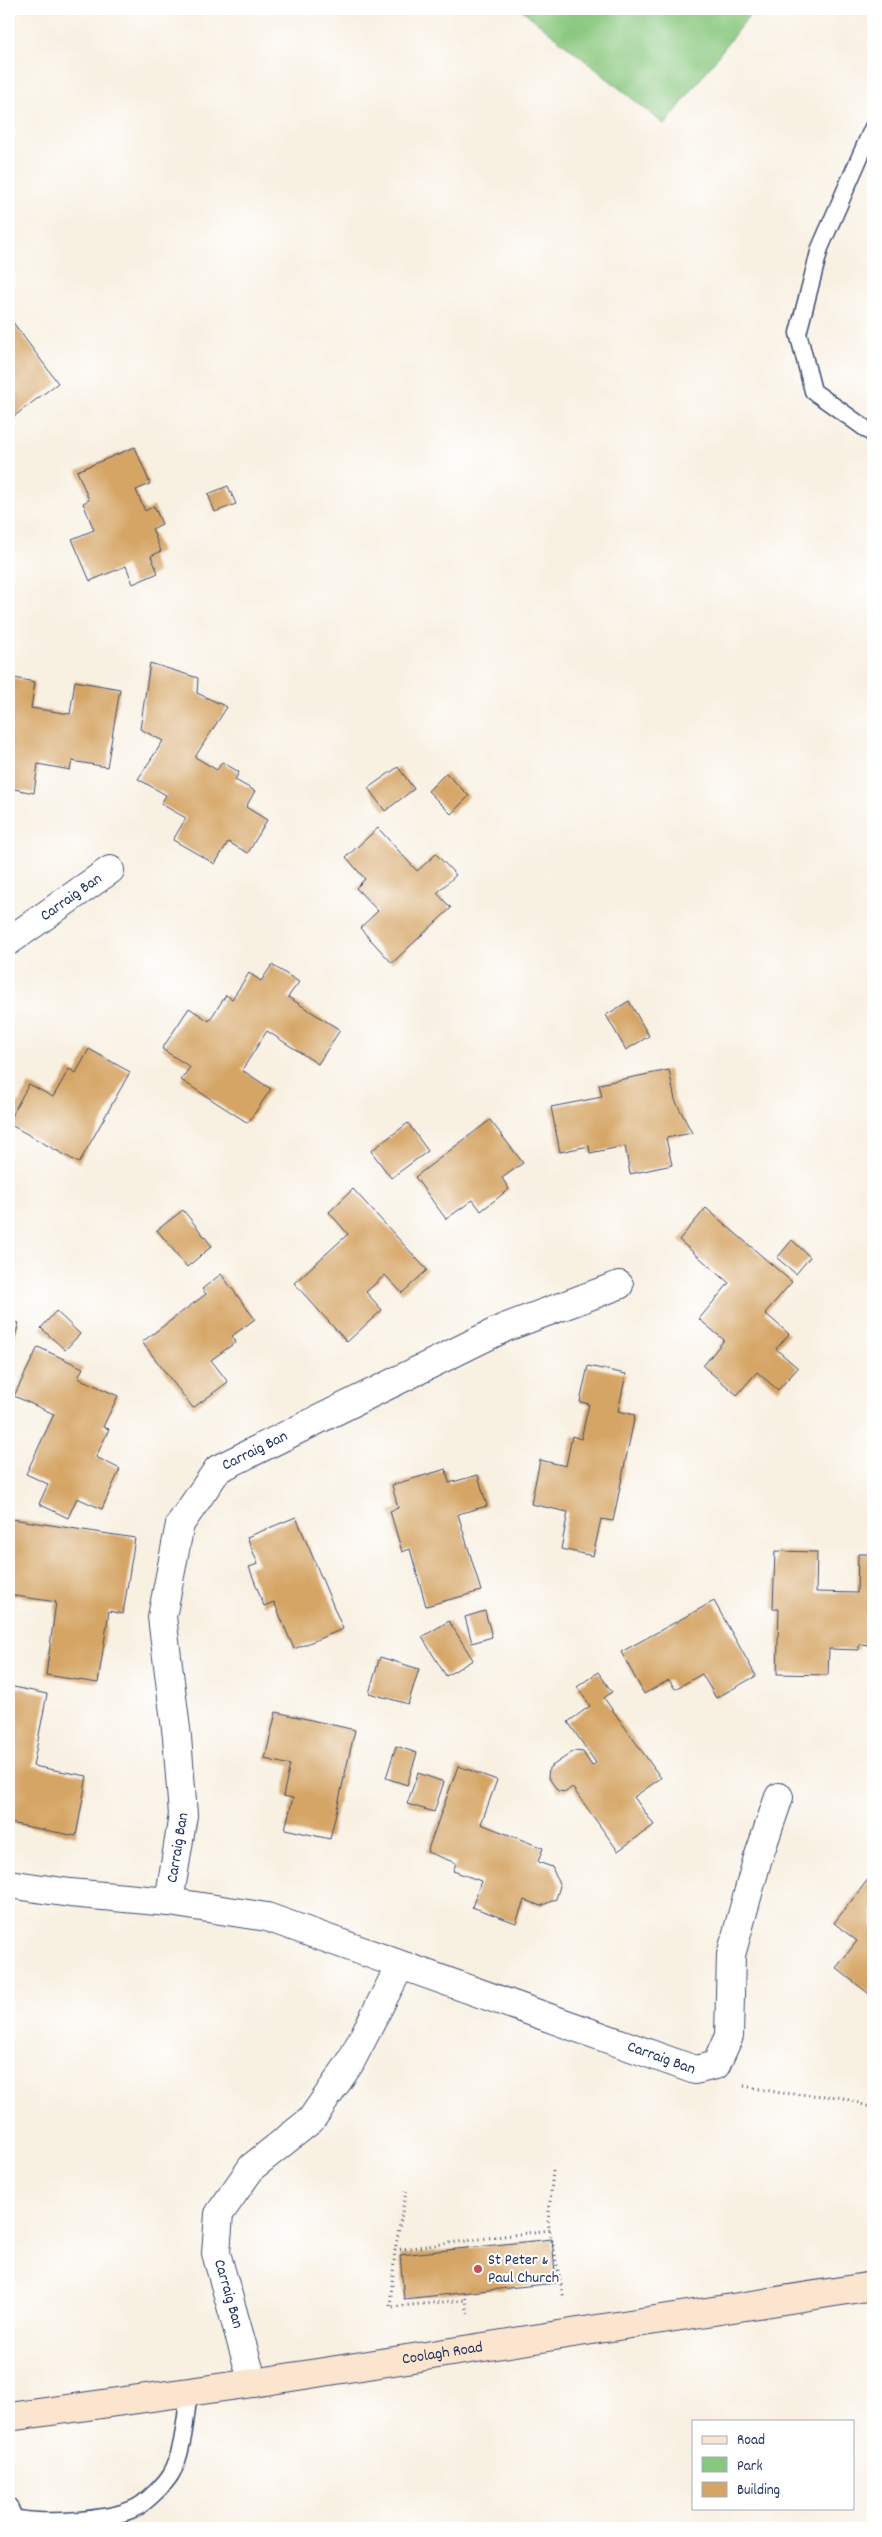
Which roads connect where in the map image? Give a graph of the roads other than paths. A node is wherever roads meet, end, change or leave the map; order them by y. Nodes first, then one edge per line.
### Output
1 (873, 126) edge
2 (873, 434) edge
3 (110, 870) dead end
4 (9, 941) edge
5 (619, 1285) dead end
6 (779, 1797) dead end
7 (9, 1884) edge
8 (169, 1902) junction
9 (400, 1966) junction
10 (873, 2286) edge
11 (253, 2384) junction
12 (189, 2392) junction
13 (9, 2417) edge
14 (9, 2506) edge

1 - 2 lane
3 - 4 street, Carraig Ban
5 - 8 street, Carraig Ban
6 - 9 street, Carraig Ban
7 - 8 street, Carraig Ban
8 - 9 street, Carraig Ban
9 - 11 street, Carraig Ban
10 - 11 street, Coolagh Road
11 - 12 street, Coolagh Road
12 - 13 street, Coolagh Road
12 - 14 lane

